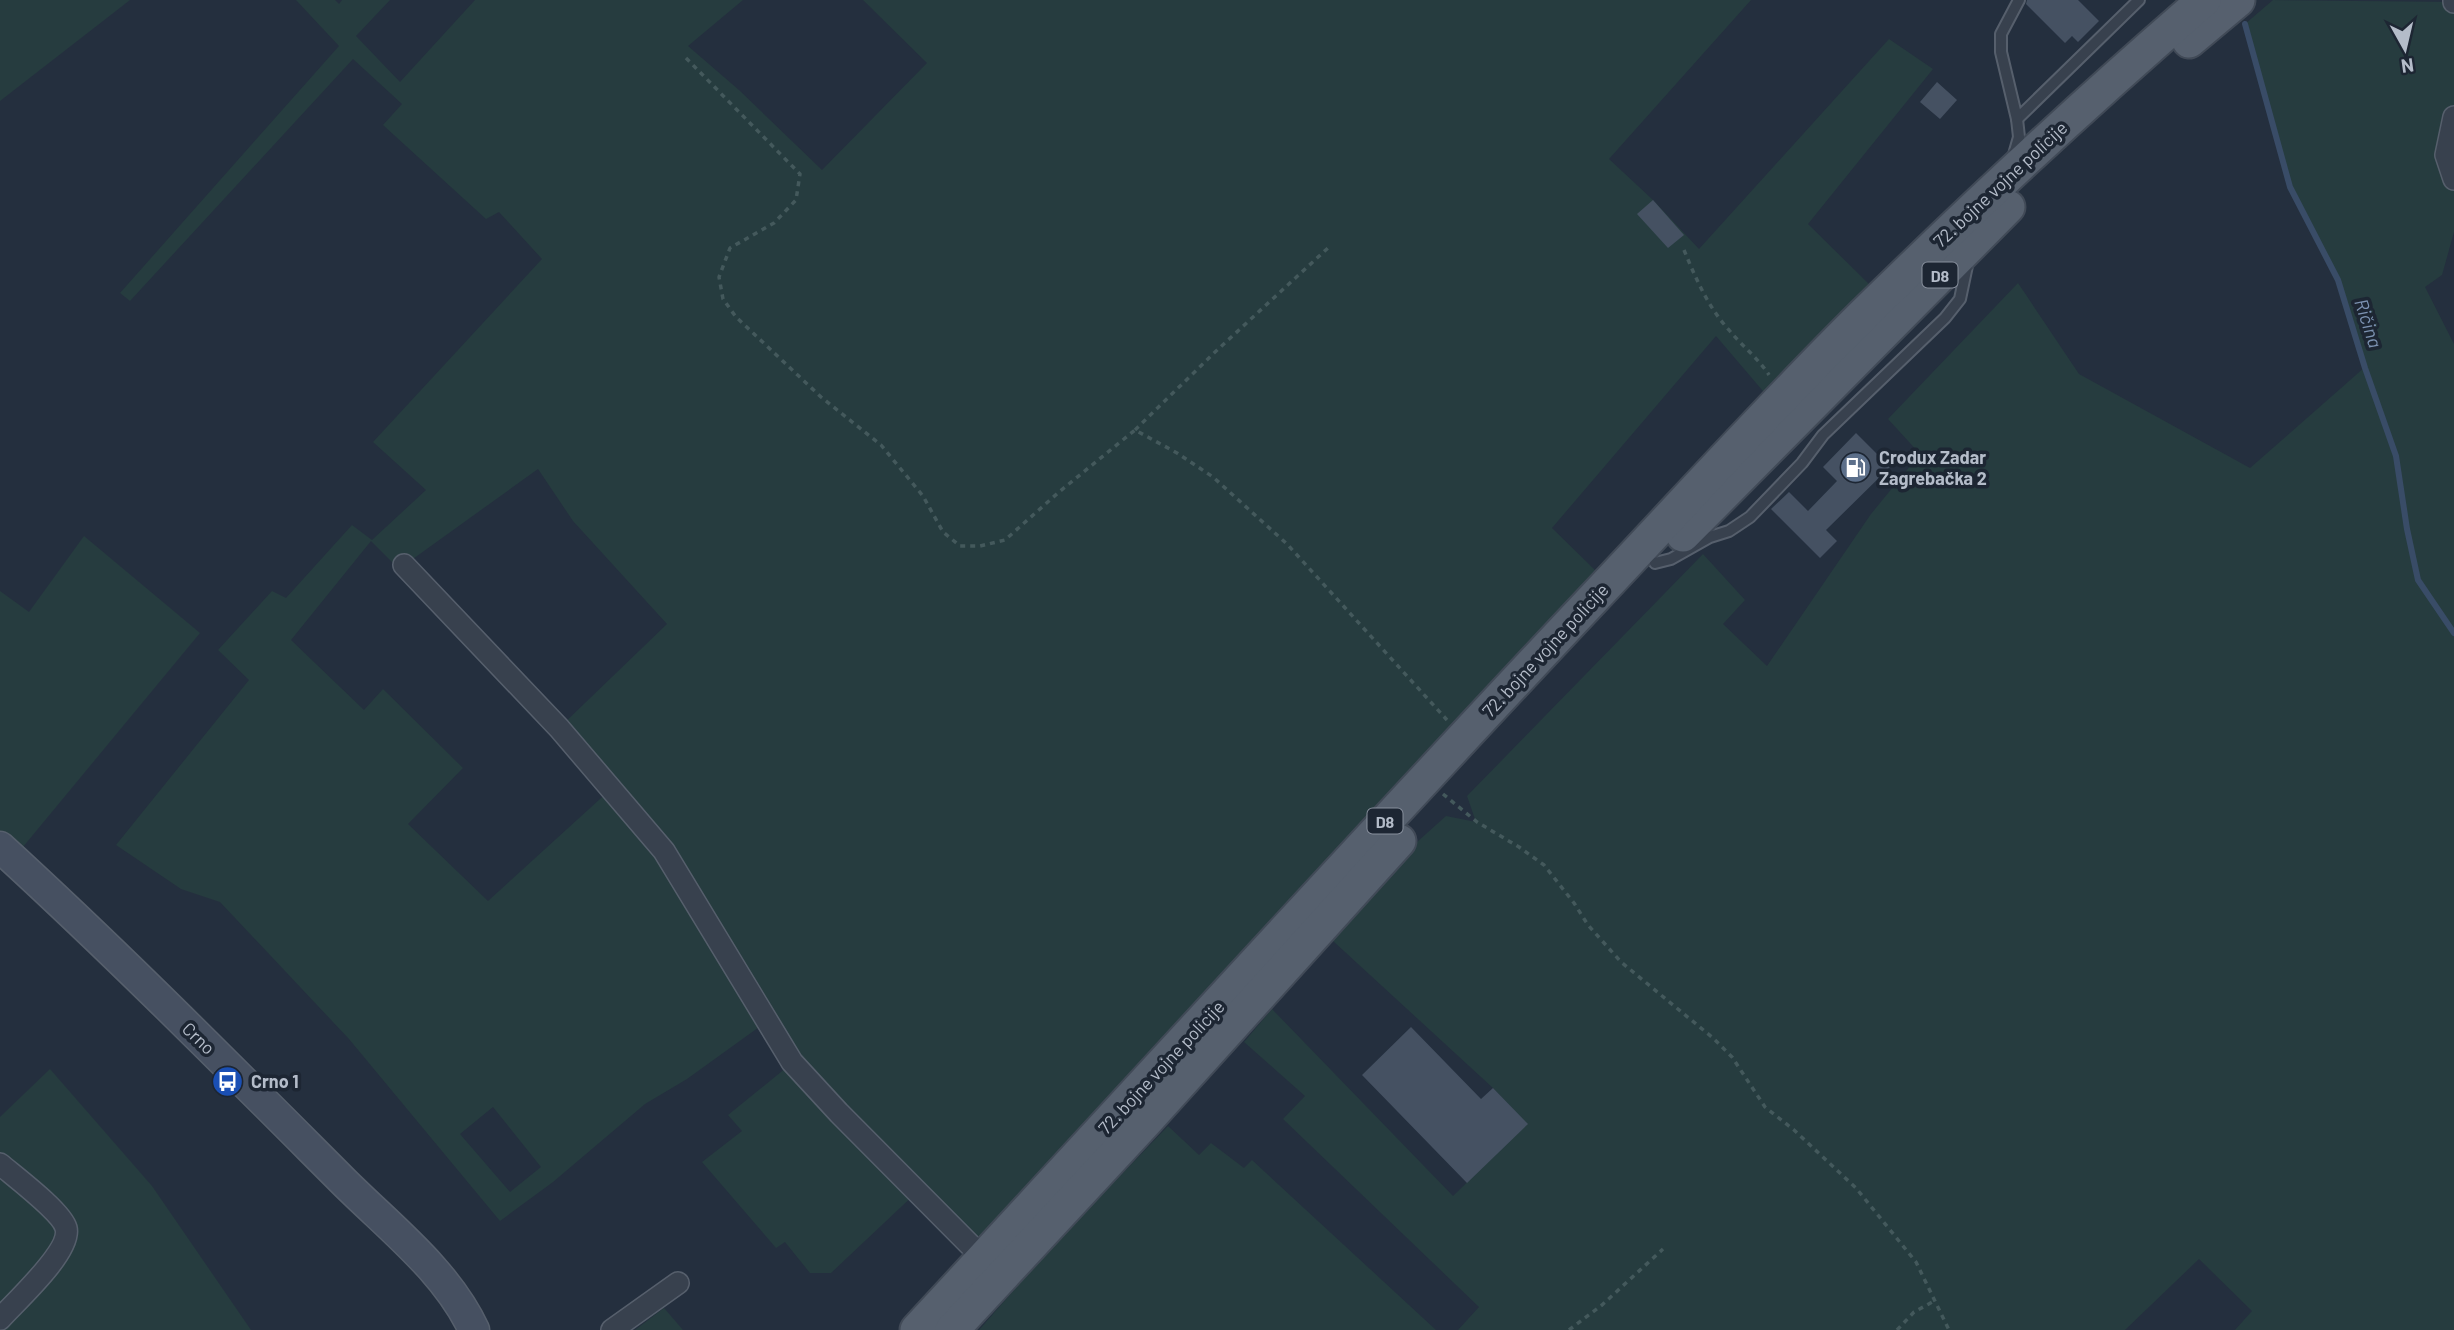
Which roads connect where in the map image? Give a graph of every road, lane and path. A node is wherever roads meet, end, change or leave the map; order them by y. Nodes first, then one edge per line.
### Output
1 (2019, 0) edge
2 (2139, 0) edge
3 (2204, 0) edge
4 (2238, 0) edge
5 (686, 58) dead end
6 (2454, 117) edge
7 (2017, 120) junction
8 (2006, 178) junction
9 (2454, 179) edge
10 (1329, 247) dead end
11 (1684, 250) dead end
12 (1785, 396) junction
13 (1135, 430) junction
14 (404, 565) dead end
15 (1464, 736) junction
16 (1441, 792) junction
17 (0, 847) edge
18 (0, 1164) edge
19 (1663, 1249) dead end
20 (983, 1258) junction
21 (678, 1283) dead end
22 (1936, 1300) junction
23 (0, 1319) edge
24 (474, 1330) edge
25 (612, 1330) edge
26 (917, 1330) edge
27 (952, 1330) edge
28 (1569, 1330) edge
29 (1897, 1330) edge
30 (1949, 1330) edge

1 - 7 lane
2 - 7 lane
3 - 8 main road, 72. bojne vojne policije / D8
4 - 16 main road, 72. bojne vojne policije / D8
5 - 13 path
6 - 9 street
7 - 8 lane
8 - 12 main road, 72. bojne vojne policije / D8
10 - 13 path
11 - 12 path
12 - 15 main road, 72. bojne vojne policije / D8
13 - 15 path
14 - 20 street
15 - 20 main road, 72. bojne vojne policije / D8
16 - 22 path
16 - 27 main road, 72. bojne vojne policije / D8
17 - 24 street, Crno
18 - 23 street
19 - 28 path
20 - 26 main road, 72. bojne vojne policije / D8
21 - 25 street
22 - 29 path
22 - 30 path

